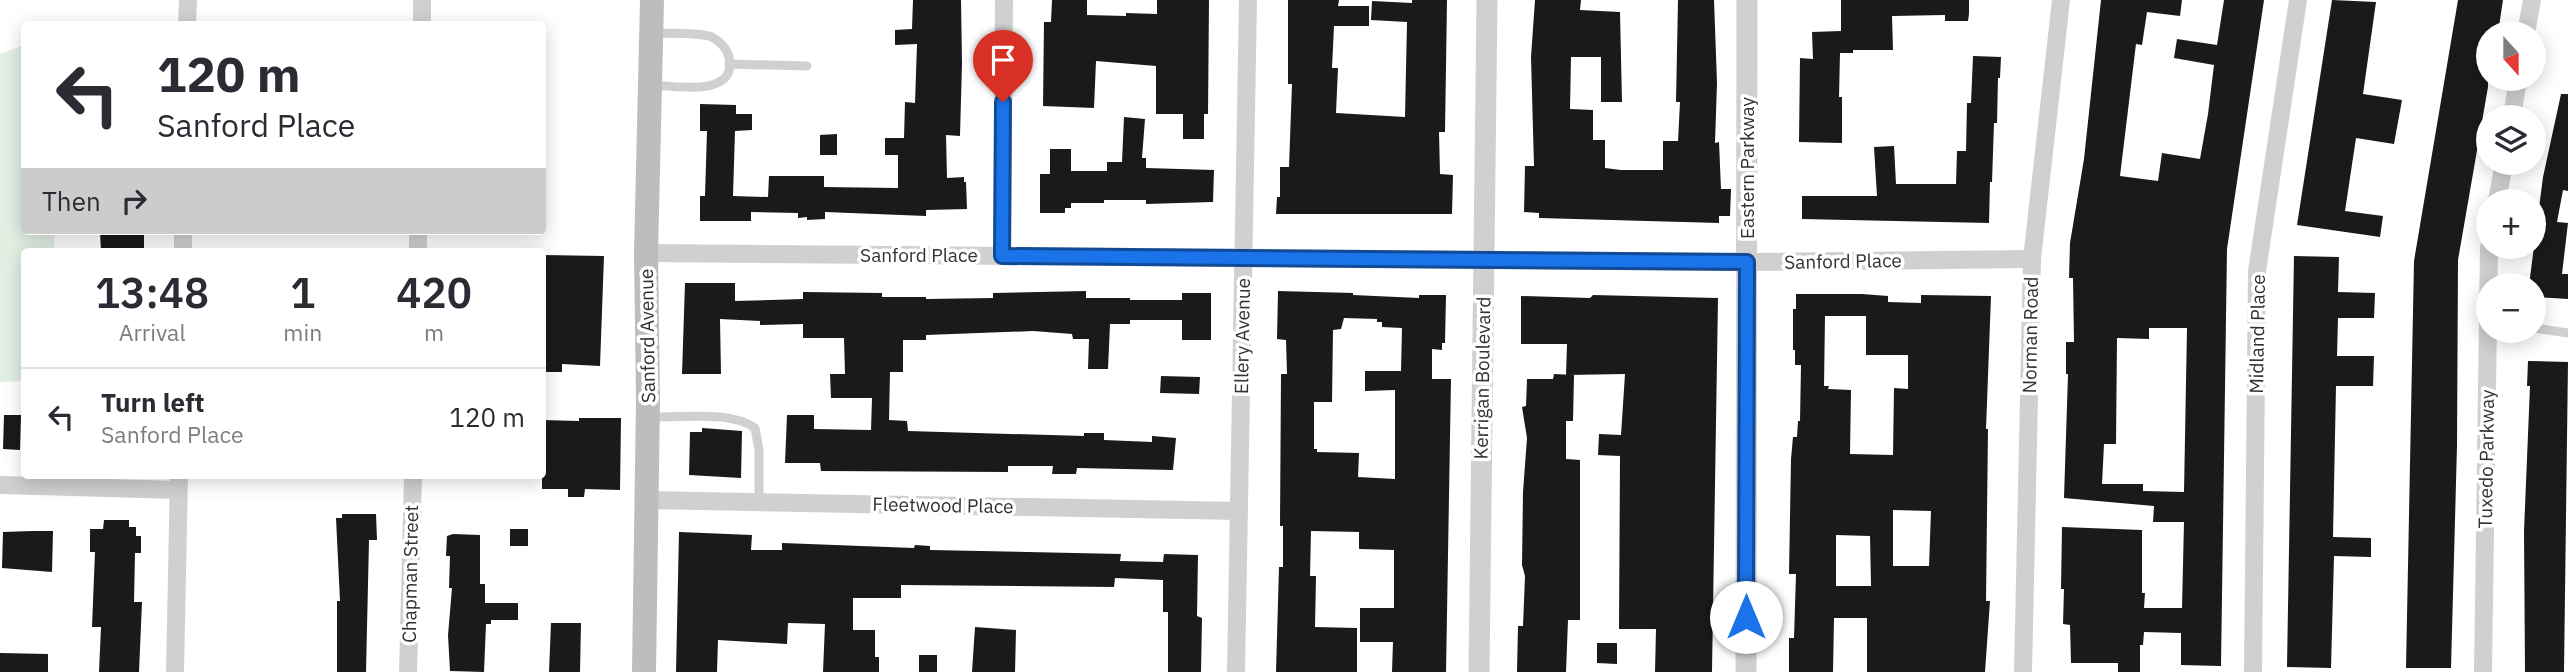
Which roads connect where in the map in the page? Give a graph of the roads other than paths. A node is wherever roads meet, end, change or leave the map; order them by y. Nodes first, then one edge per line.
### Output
1 (188, 0) edge
2 (422, 0) edge
3 (652, 0) edge
4 (1004, 0) edge
5 (1248, 0) edge
6 (1488, 0) edge
7 (1747, 0) edge
8 (2061, 0) edge
9 (2298, 0) edge
10 (2532, 0) edge
11 (187, 21) edge
12 (422, 21) edge
13 (2528, 21) edge
14 (650, 33) junction
15 (729, 64) junction
16 (807, 66) dead end
17 (649, 85) junction
18 (646, 253) junction
19 (1002, 256) junction
20 (1244, 258) junction
21 (2032, 259) junction
22 (1484, 260) junction
23 (1747, 262) junction
24 (2546, 330) edge
25 (2568, 333) edge
26 (2488, 343) edge
27 (648, 417) junction
28 (413, 479) edge
29 (178, 483) edge
30 (0, 485) edge
31 (647, 500) junction
32 (759, 502) junction
33 (1239, 511) junction
34 (175, 672) edge
35 (408, 672) edge
36 (644, 672) edge
37 (1236, 672) edge
38 (1479, 672) edge
39 (1746, 672) edge
40 (2023, 672) edge
41 (2253, 672) edge
42 (2483, 672) edge

1 - 11 street
2 - 12 street
3 - 14 main road, Sanford Avenue
4 - 19 street
5 - 20 street, Ellery Avenue
6 - 22 street, Kerrigan Boulevard
7 - 23 street, Eastern Parkway
8 - 21 street, Norman Road
9 - 41 street, Midland Place
10 - 13 street
14 - 15 lane
14 - 17 main road, Sanford Avenue
15 - 16 lane
15 - 17 lane
17 - 18 main road, Sanford Avenue
18 - 19 street, Sanford Place
18 - 27 main road, Sanford Avenue
19 - 20 street, Sanford Place
20 - 22 street, Sanford Place
20 - 33 street, Ellery Avenue
21 - 23 street, Sanford Place
21 - 40 street, Norman Road
22 - 23 street, Sanford Place
22 - 38 street, Kerrigan Boulevard
23 - 39 street, Eastern Parkway
24 - 25 lane
26 - 42 street, Tuxedo Parkway
27 - 31 main road, Sanford Avenue
27 - 32 lane
28 - 35 street, Chapman Street
29 - 30 street
29 - 34 street
31 - 32 street, Fleetwood Place
31 - 36 main road, Sanford Avenue
32 - 33 street, Fleetwood Place
33 - 37 street, Ellery Avenue

